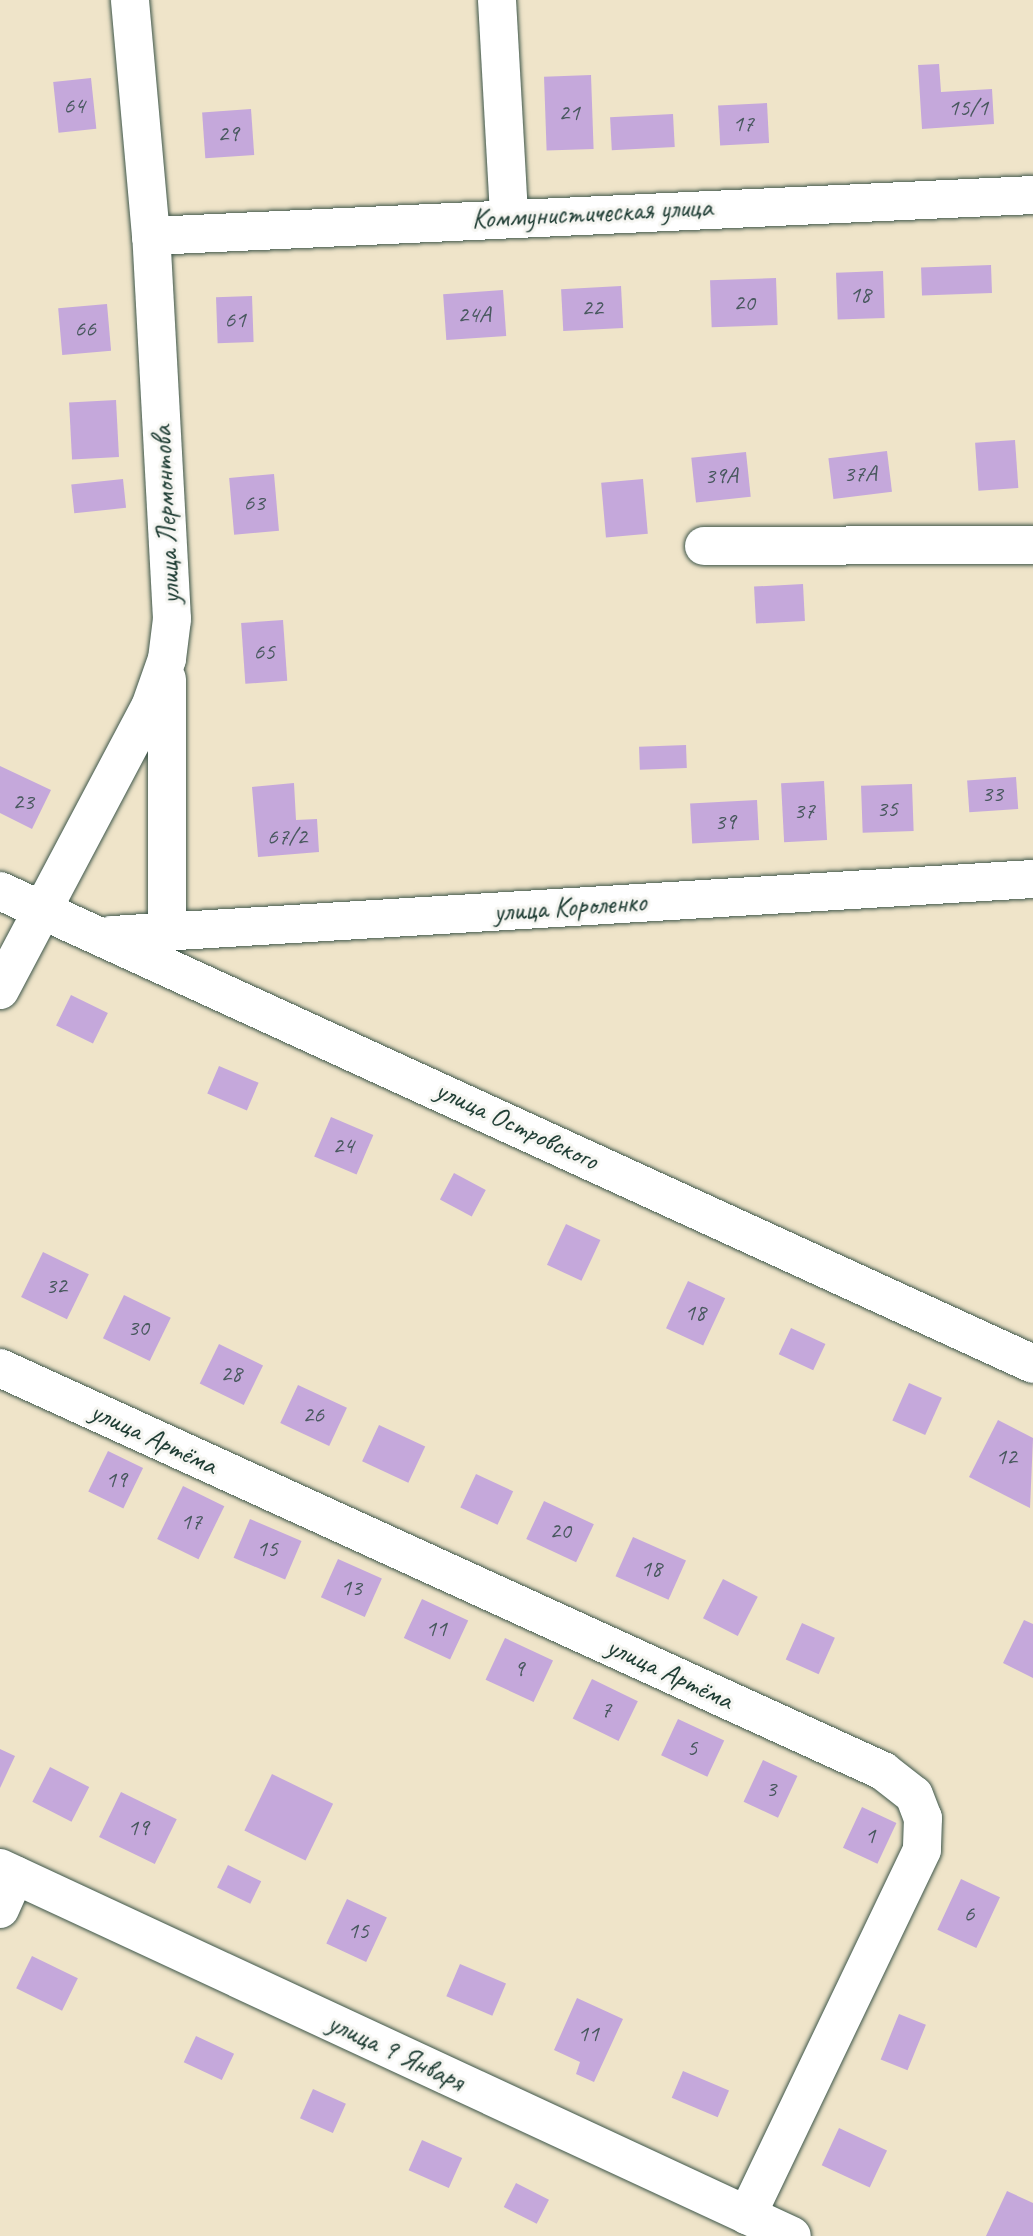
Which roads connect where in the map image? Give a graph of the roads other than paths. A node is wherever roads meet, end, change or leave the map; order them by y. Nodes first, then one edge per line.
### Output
1 (130, 0) edge
2 (498, 0) edge
3 (1033, 194) edge
4 (509, 216) junction
5 (151, 236) junction
6 (1033, 545) edge
7 (704, 546) dead end
8 (167, 659) junction
9 (1033, 879) edge
10 (0, 891) edge
11 (39, 910) junction
12 (167, 932) junction
13 (107, 936) junction
14 (0, 989) edge
15 (1033, 1364) edge
16 (0, 1368) edge
17 (5, 1884) edge
18 (747, 2215) junction
19 (792, 2236) edge

1 - 5 street, улица Лермонтова
2 - 4 street
3 - 4 street, Коммунистическая улица
4 - 5 street, Коммунистическая улица
5 - 8 street, улица Лермонтова
6 - 7 street
8 - 11 street, улица Лермонтова
8 - 12 street
9 - 12 street, улица Короленко
10 - 11 street, улица Островского
11 - 13 street, улица Островского
11 - 14 street, улица Лермонтова
12 - 13 street, улица Короленко
13 - 15 street, улица Островского
16 - 18 street, улица Артёма
17 - 18 street, улица 9 Января
18 - 19 street, улица 9 Января

